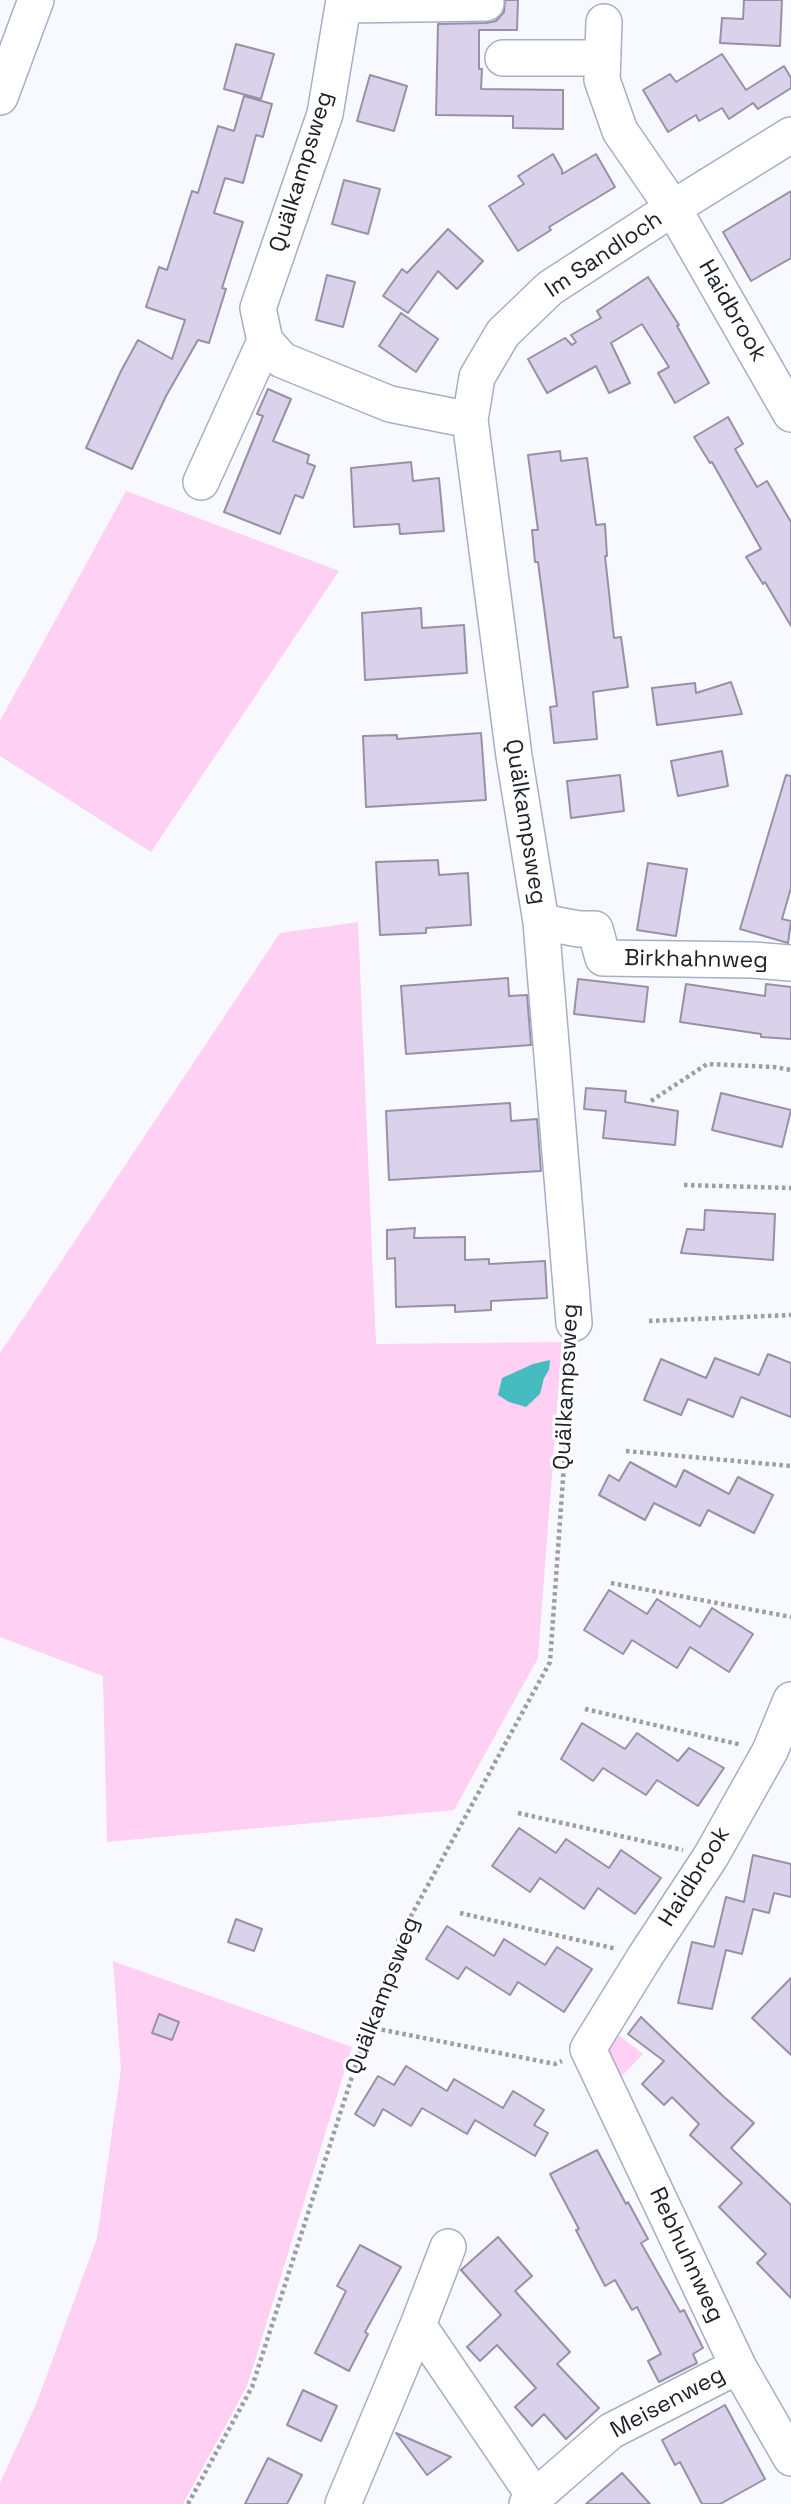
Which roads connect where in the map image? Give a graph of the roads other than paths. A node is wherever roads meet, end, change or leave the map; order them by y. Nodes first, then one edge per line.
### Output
1 (36, 0) edge
2 (345, 3) edge
3 (486, 3) dead end
4 (604, 22) dead end
5 (503, 58) dead end
6 (603, 58) junction
7 (0, 97) edge
8 (791, 135) edge
9 (673, 208) junction
10 (265, 341) junction
11 (791, 414) edge
12 (470, 420) junction
13 (201, 482) dead end
14 (541, 922) junction
15 (791, 963) edge
16 (574, 1323) road end
17 (791, 1700) edge
18 (588, 2049) joint
19 (448, 2247) dead end
20 (418, 2325) junction
21 (738, 2366) junction
22 (791, 2458) edge
23 (531, 2500) edge
24 (343, 2504) edge

1 - 7 street
2 - 3 street
2 - 10 street, Quälkampsweg
4 - 6 street, Haidbrook
5 - 6 street
6 - 9 street, Haidbrook
8 - 9 street, Im Sandloch
9 - 11 street, Haidbrook
9 - 12 street, Im Sandloch
10 - 12 street
10 - 13 street
12 - 14 street, Quälkampsweg
14 - 15 street, Birkhahnweg
14 - 16 street, Quälkampsweg
17 - 18 street, Haidbrook
18 - 21 street, Rebhuhnweg
19 - 20 street
20 - 23 street, Meisenweg
20 - 24 street
21 - 22 street, Rebhuhnweg
21 - 23 street, Meisenweg

